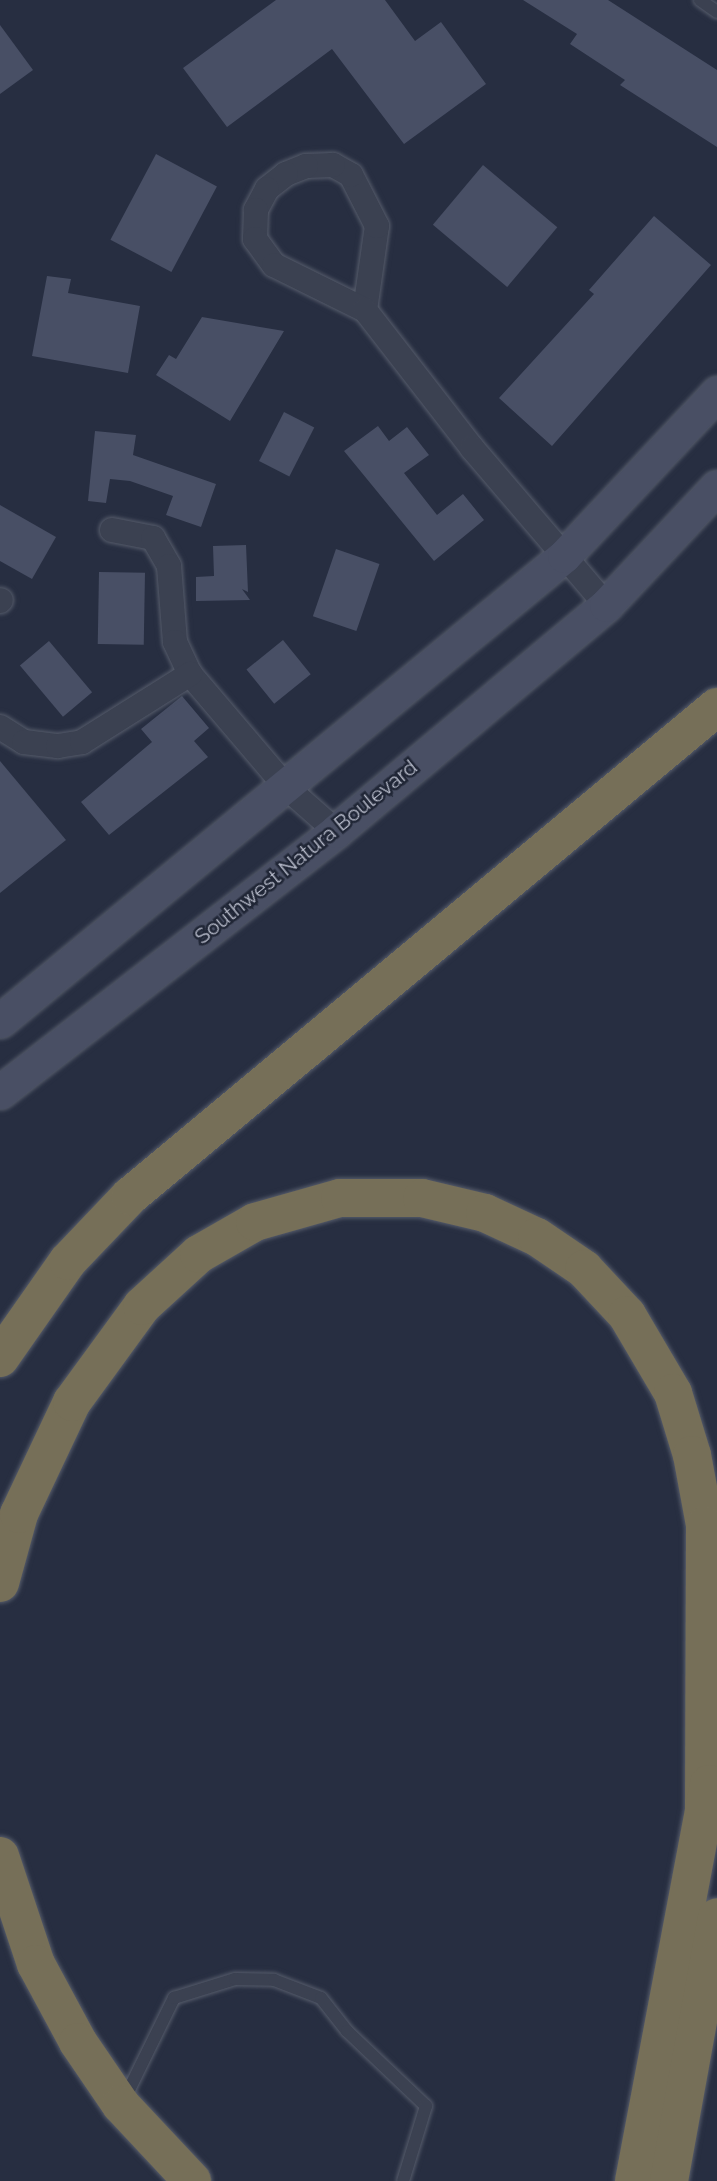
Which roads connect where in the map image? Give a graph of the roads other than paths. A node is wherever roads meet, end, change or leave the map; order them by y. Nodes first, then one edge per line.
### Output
1 (700, 0) edge
2 (717, 12) edge
3 (365, 310) junction
4 (717, 393) edge
5 (717, 487) edge
6 (112, 530) dead end
7 (564, 556) junction
8 (606, 605) junction
9 (190, 674) junction
10 (717, 707) edge
11 (0, 727) edge
12 (287, 788) junction
13 (336, 831) junction
14 (0, 1021) edge
15 (4, 1081) edge
16 (0, 1358) edge
17 (0, 1583) edge
18 (717, 1747) edge
19 (704, 1810) junction
20 (0, 1856) edge
21 (717, 1917) edge
22 (121, 2105) junction
23 (192, 2181) edge
24 (402, 2181) edge
25 (634, 2181) edge
26 (669, 2181) edge

1 - 2 lane
3 - 3 street
3 - 7 street
4 - 7 street
5 - 8 street, Southwest Natura Boulevard
6 - 9 street
7 - 8 street
7 - 12 street
8 - 13 street, Southwest Natura Boulevard
9 - 11 street
9 - 12 street
10 - 16 highway
12 - 13 street
12 - 14 street
13 - 15 street, Southwest Natura Boulevard
17 - 19 highway
18 - 19 highway
19 - 25 highway
20 - 22 highway
21 - 26 highway
22 - 23 highway
22 - 24 lane

